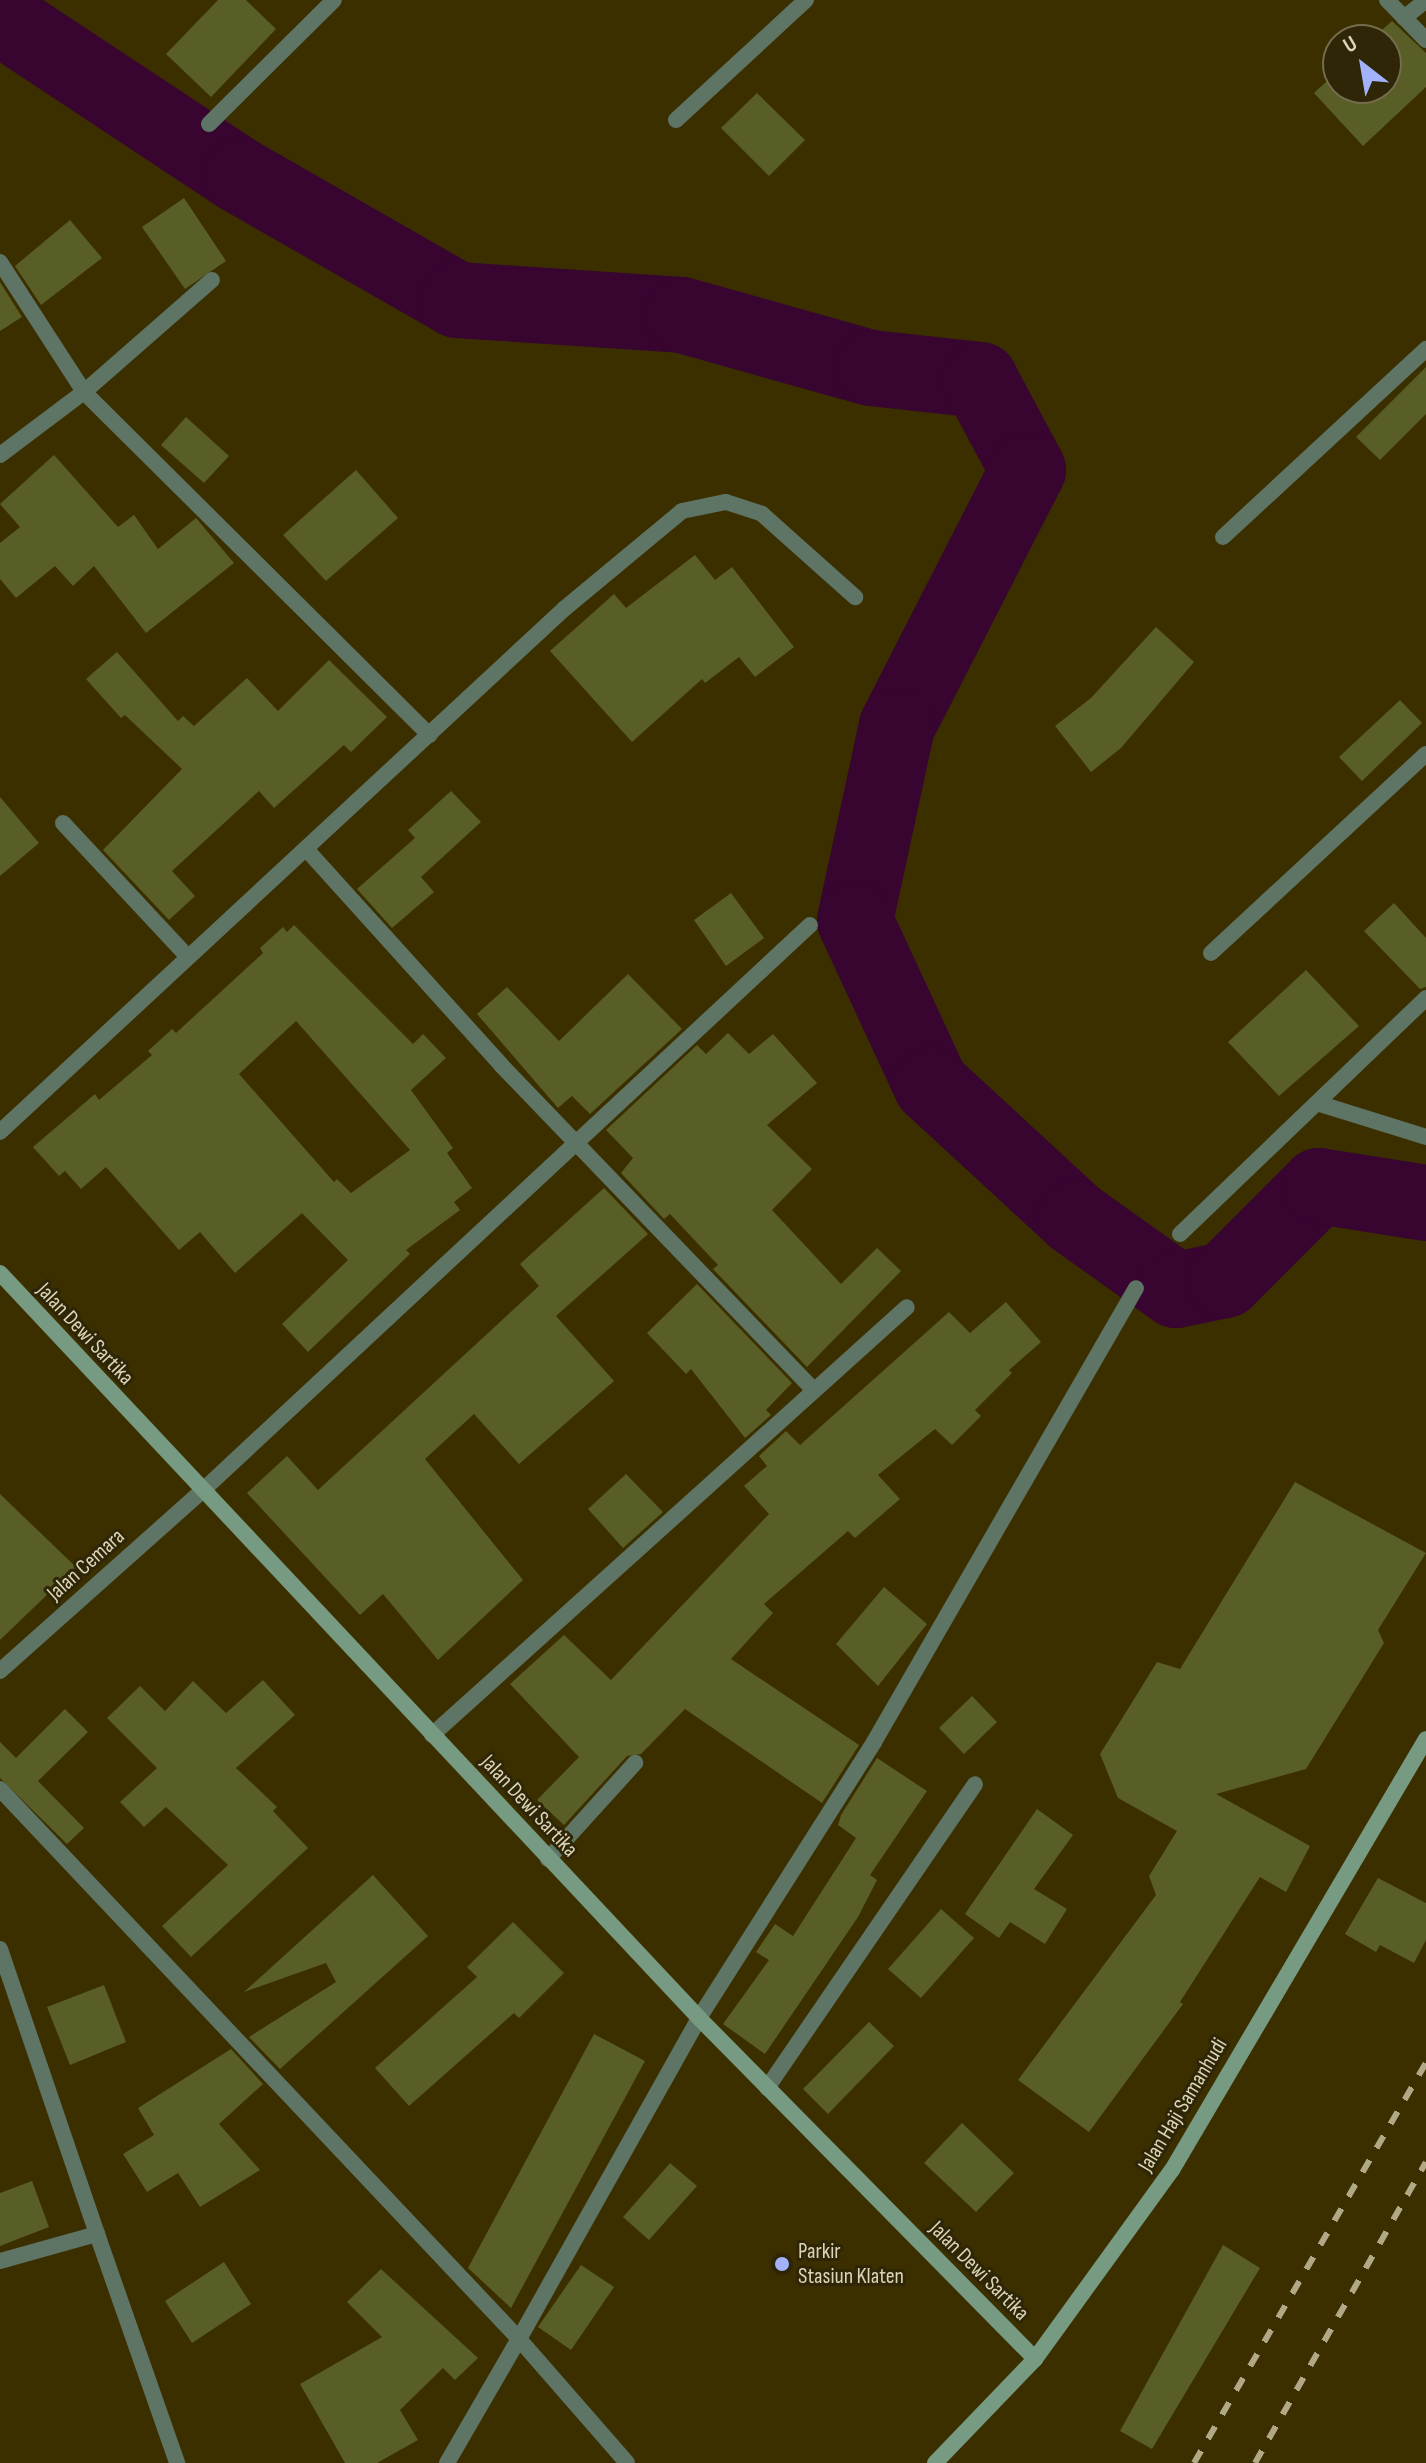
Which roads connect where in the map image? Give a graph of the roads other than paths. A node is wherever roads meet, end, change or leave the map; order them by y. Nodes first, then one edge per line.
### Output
1 (806, 0) edge
2 (1387, 0) edge
3 (1426, 0) edge
4 (331, 1) edge
5 (1404, 18) junction
6 (1426, 40) edge
7 (676, 120) dead end
8 (209, 124) dead end
9 (0, 262) edge
10 (212, 280) dead end
11 (1426, 349) edge
12 (84, 392) junction
13 (0, 455) edge
14 (1223, 537) dead end
15 (855, 597) dead end
16 (430, 735) junction
17 (1426, 754) edge
18 (63, 823) dead end
19 (307, 850) junction
20 (810, 925) dead end
21 (1211, 953) dead end
22 (188, 957) junction
23 (1426, 998) edge
24 (1317, 1103) junction
25 (0, 1132) edge
26 (1426, 1137) edge
27 (574, 1141) junction
28 (1180, 1234) dead end
29 (0, 1273) edge
30 (1136, 1288) dead end
31 (907, 1307) dead end
32 (814, 1390) junction
33 (201, 1492) junction
34 (0, 1671) edge
35 (432, 1735) junction
36 (1426, 1739) edge
37 (635, 1763) dead end
38 (975, 1784) dead end
39 (0, 1789) edge
40 (548, 1859) junction
41 (0, 1949) edge
42 (699, 2018) junction
43 (767, 2088) junction
44 (97, 2234) junction
45 (0, 2261) edge
46 (519, 2339) junction
47 (1035, 2359) junction
48 (177, 2463) edge
49 (447, 2463) edge
50 (627, 2463) edge
51 (935, 2463) edge

1 - 7 street
2 - 5 street
3 - 5 street
4 - 8 street
5 - 6 street
9 - 12 street
10 - 12 street
11 - 14 street
12 - 13 street
12 - 16 street
15 - 16 street
16 - 19 street
17 - 21 street
18 - 22 street
19 - 22 street
19 - 27 street
20 - 27 street, Jalan Cemara
22 - 25 street
23 - 24 street
24 - 26 street
24 - 28 street
27 - 32 street
27 - 33 street, Jalan Cemara
29 - 33 main road, Jalan Dewi Sartika
30 - 42 street
31 - 32 street
32 - 35 street
33 - 34 street, Jalan Cemara
33 - 35 main road, Jalan Dewi Sartika
35 - 40 main road, Jalan Dewi Sartika
36 - 47 main road, Jalan Haji Samanhudi
37 - 40 street
38 - 43 street
39 - 46 street
40 - 42 main road, Jalan Dewi Sartika
41 - 44 street
42 - 43 main road, Jalan Dewi Sartika
42 - 46 street
43 - 47 main road, Jalan Dewi Sartika
44 - 45 street
44 - 48 street
46 - 49 street
46 - 50 street
47 - 51 main road, Jalan Haji Samanhudi

